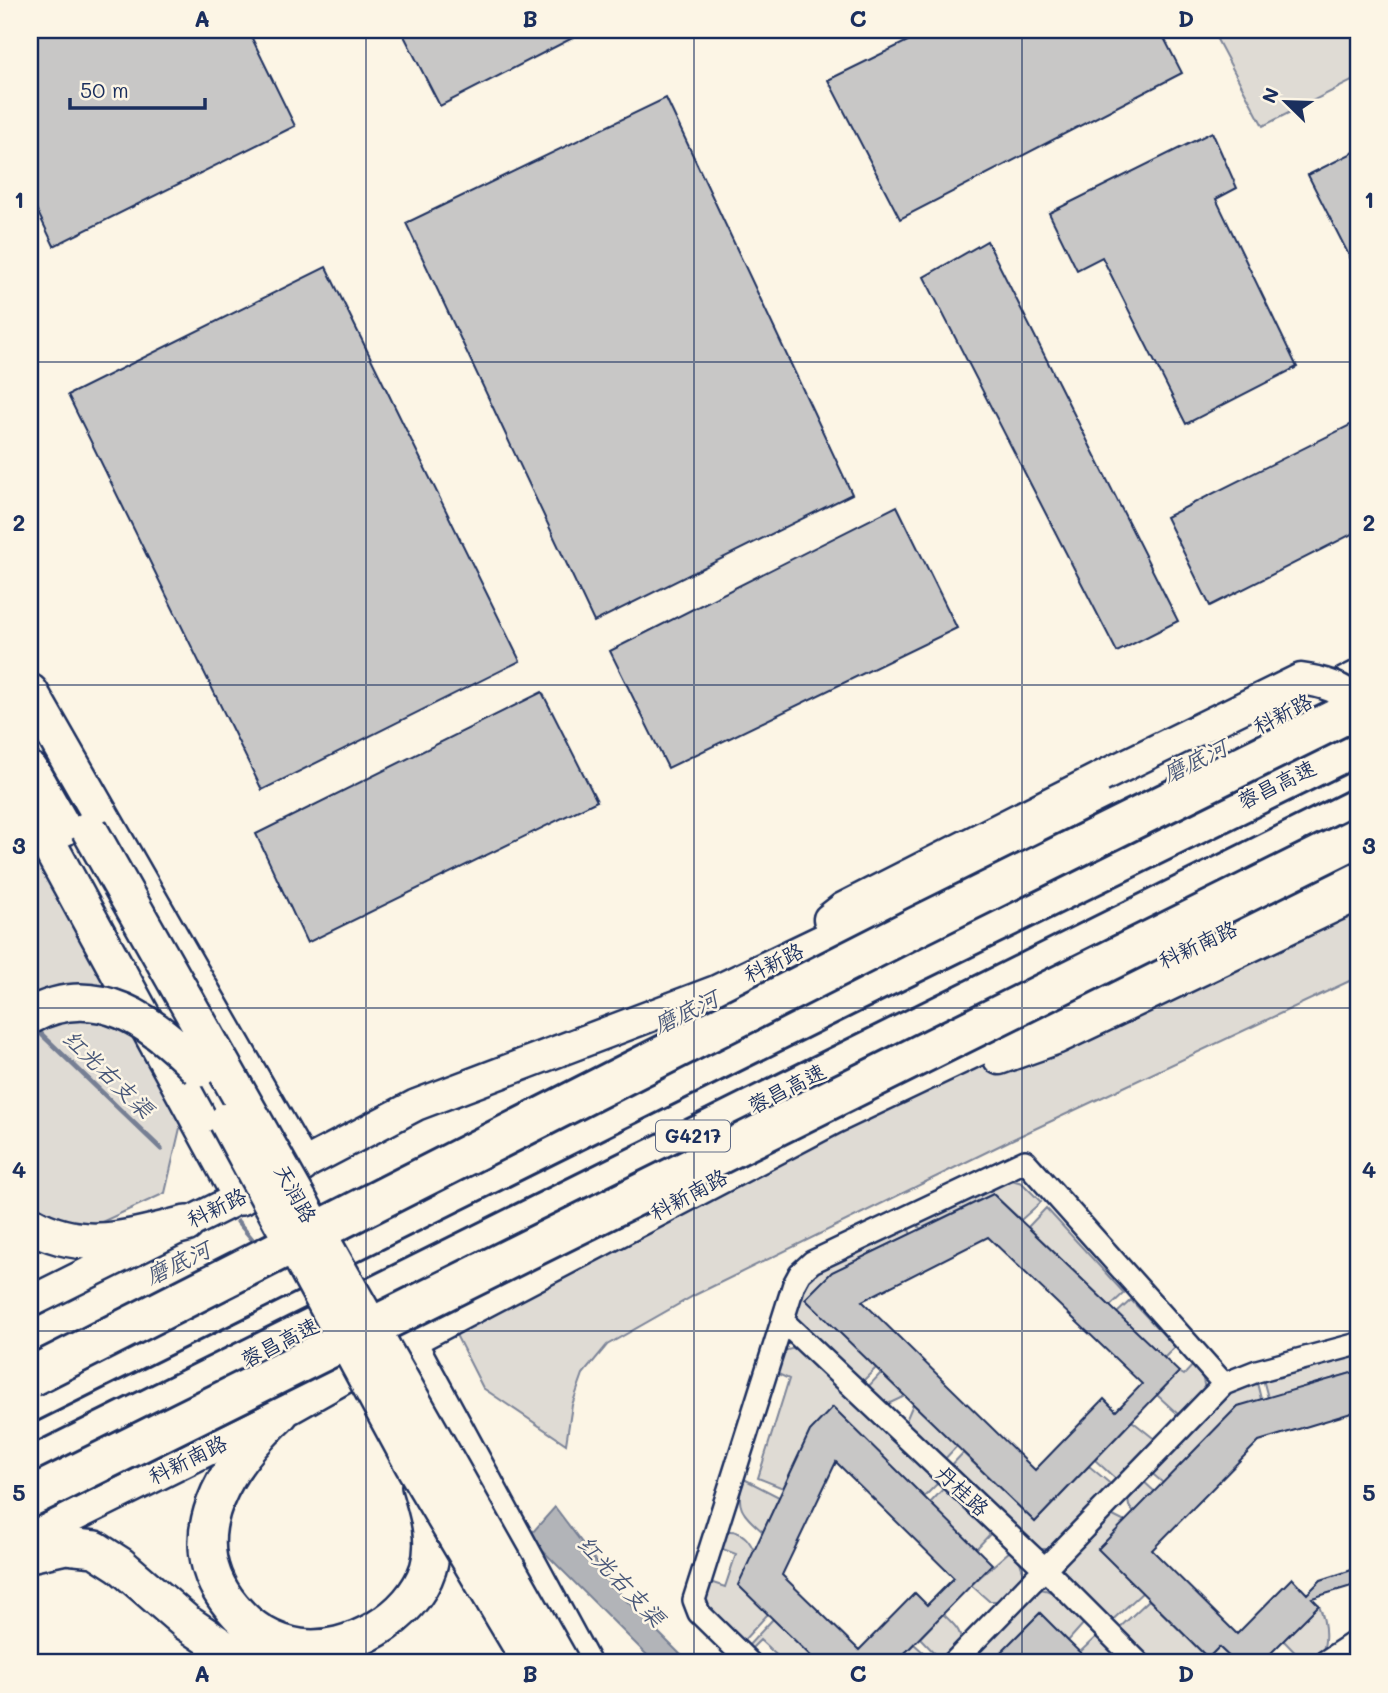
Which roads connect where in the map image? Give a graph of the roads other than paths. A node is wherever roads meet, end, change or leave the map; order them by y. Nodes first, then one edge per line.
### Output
1 (1358, 676) edge
2 (30, 692) edge
3 (1358, 702) edge
4 (1358, 708) edge
5 (30, 724) edge
6 (1358, 745) edge
7 (30, 770) edge
8 (1358, 808) edge
9 (30, 810) edge
10 (80, 835) junction
11 (1358, 837) edge
12 (1358, 869) edge
13 (1358, 895) edge
14 (782, 960) junction
15 (30, 1016) edge
16 (199, 1069) junction
17 (833, 1119) junction
18 (301, 1165) junction
19 (241, 1197) junction
20 (30, 1224) edge
21 (186, 1224) junction
22 (475, 1245) junction
23 (30, 1302) edge
24 (783, 1321) junction
25 (408, 1342) junction
26 (1358, 1344) edge
27 (30, 1377) edge
28 (1224, 1384) junction
29 (30, 1402) edge
30 (280, 1414) junction
31 (412, 1463) junction
32 (30, 1468) edge
33 (30, 1497) edge
34 (30, 1538) edge
35 (30, 1553) edge
36 (1045, 1569) junction
37 (1358, 1640) edge
38 (246, 1663) edge
39 (531, 1663) edge
40 (561, 1663) edge
41 (582, 1663) edge
42 (750, 1663) edge
43 (953, 1663) edge
44 (1139, 1663) edge
45 (1323, 1663) edge

1 - 14 main road, 科新路
2 - 18 main road
3 - 14 main road, bridge
4 - 27 highway, bridge
5 - 10 main road, 天润路
6 - 29 highway, 蓉昌高速 / G4217
7 - 10 main road, 天润路
8 - 22 highway, 蓉昌高速 / G4217
9 - 19 main road
10 - 16 main road, 天润路, bridge
10 - 40 main road, 天润路, bridge
11 - 33 highway, bridge
12 - 17 main road, 科新南路
13 - 17 main road
14 - 18 main road, 科新路
15 - 16 main road, bridge
16 - 31 main road, 天润路, bridge
17 - 22 highway
17 - 25 main road, 科新南路
18 - 19 main road, 科新路
19 - 21 main road, 科新路
20 - 21 main road
21 - 23 main road, 科新路
22 - 32 highway, 蓉昌高速 / G4217
24 - 28 street
24 - 36 street, 丹桂路
24 - 42 street
25 - 30 main road, 科新南路
25 - 41 main road
26 - 28 street
28 - 36 street
30 - 31 main road, bridge
30 - 34 main road, 科新南路
31 - 39 main road, 天润路, bridge
35 - 38 main road
36 - 43 street
36 - 44 street, 丹桂路
37 - 45 street

